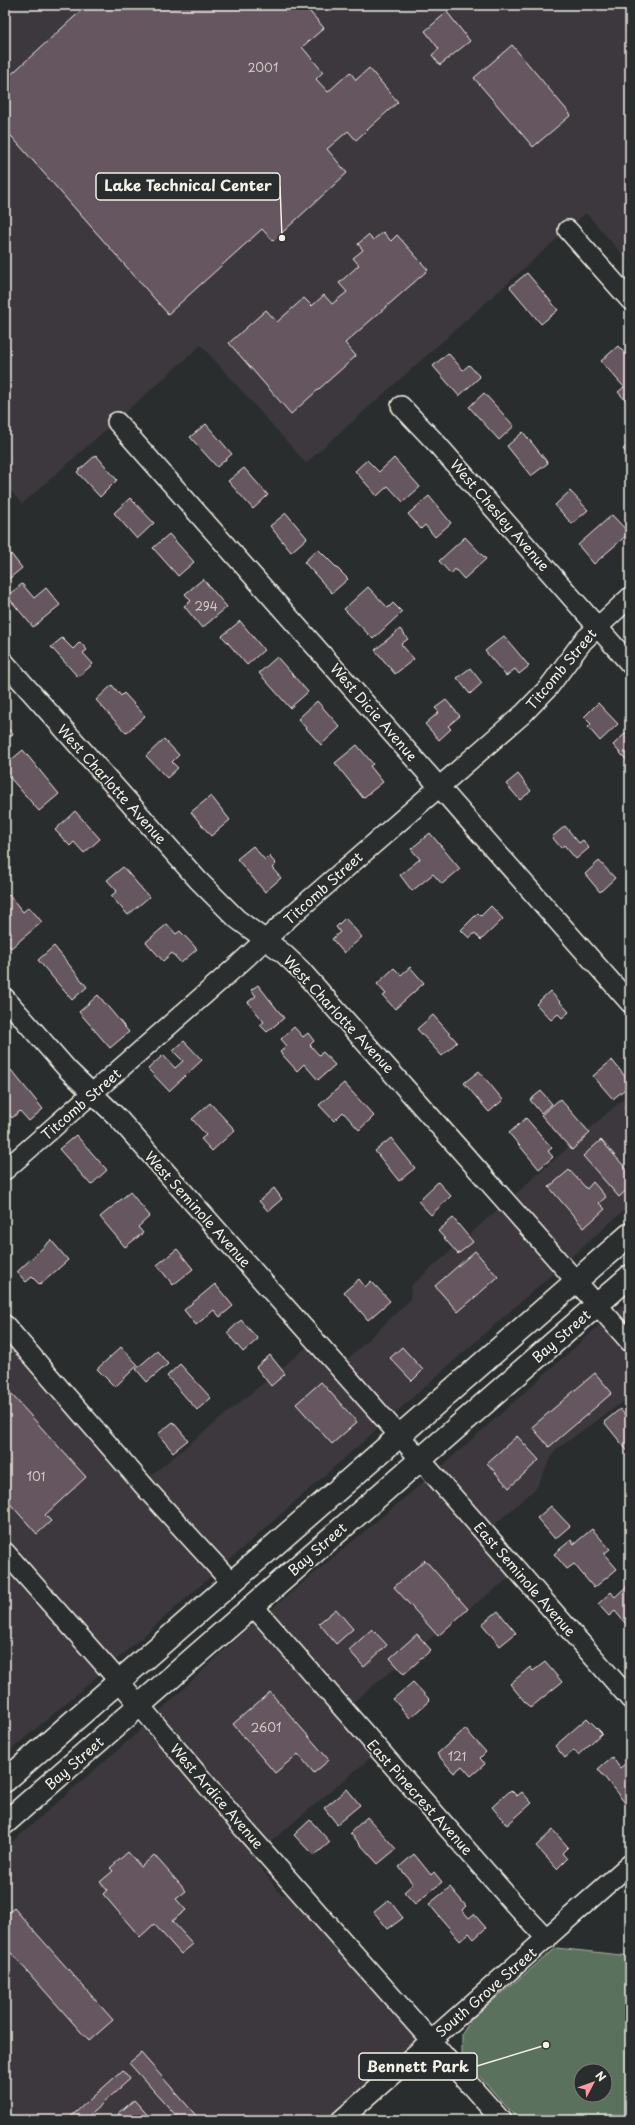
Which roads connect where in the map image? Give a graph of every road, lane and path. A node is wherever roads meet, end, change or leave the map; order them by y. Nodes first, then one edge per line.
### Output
1 (568, 230) dead end
2 (630, 300) edge
3 (401, 406) dead end
4 (117, 422) dead end
5 (630, 597) edge
6 (597, 626) junction
7 (5, 663) edge
8 (630, 664) edge
9 (438, 786) junction
10 (264, 941) junction
11 (5, 998) edge
12 (630, 1003) edge
13 (92, 1093) junction
14 (5, 1170) edge
15 (630, 1234) edge
16 (630, 1276) edge
17 (576, 1281) junction
18 (597, 1305) junction
19 (5, 1325) edge
20 (630, 1342) edge
21 (394, 1429) junction
22 (420, 1458) junction
23 (5, 1552) edge
24 (232, 1583) junction
25 (253, 1606) junction
26 (119, 1681) junction
27 (630, 1699) edge
28 (139, 1705) junction
29 (5, 1781) edge
30 (5, 1823) edge
31 (630, 1864) edge
32 (547, 1939) junction
33 (430, 2040) junction
34 (341, 2120) edge
35 (501, 2120) edge

1 - 2 street
3 - 6 street, West Chesley Avenue
4 - 9 street, West Dicie Avenue
5 - 6 street, Titcomb Street
6 - 8 street, West Chesley Avenue
6 - 9 street, Titcomb Street
7 - 10 street, West Charlotte Avenue
9 - 10 street, Titcomb Street
9 - 12 street, West Dicie Avenue
10 - 13 street, Titcomb Street
10 - 17 street, West Charlotte Avenue
11 - 13 street, West Seminole Avenue
13 - 14 street, Titcomb Street
13 - 21 street, West Seminole Avenue
15 - 17 main road
16 - 18 main road, Bay Street
17 - 18 street, West Charlotte Avenue
17 - 21 main road
18 - 20 street, West Charlotte Avenue
18 - 22 main road, Bay Street
19 - 24 street
21 - 22 street, West Seminole Avenue
21 - 24 main road
22 - 25 main road, Bay Street
22 - 27 street, East Seminole Avenue
23 - 26 street, West Ardice Avenue
24 - 26 main road
25 - 28 main road, Bay Street
25 - 32 street, East Pinecrest Avenue
26 - 28 street, West Ardice Avenue
26 - 29 main road
28 - 30 main road, Bay Street
28 - 33 street, West Ardice Avenue
31 - 32 street, South Grove Street
32 - 33 street, South Grove Street
33 - 34 street, South Grove Street
33 - 35 street, West Ardice Avenue

